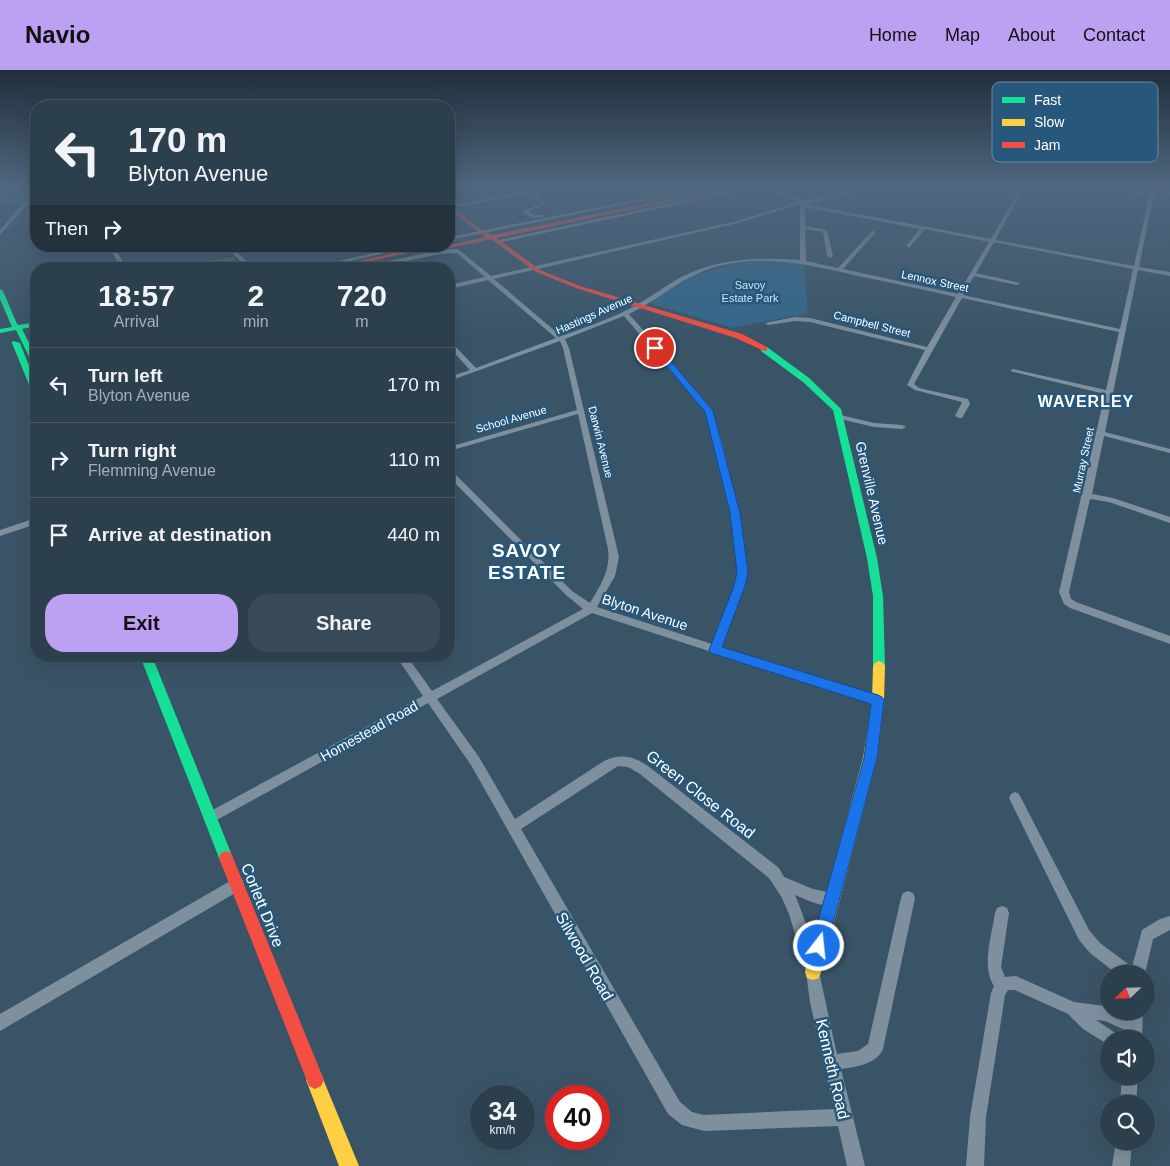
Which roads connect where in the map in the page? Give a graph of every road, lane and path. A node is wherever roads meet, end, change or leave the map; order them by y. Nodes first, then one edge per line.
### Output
1 (474, 237) edge
2 (486, 237) edge
3 (492, 237) edge
4 (670, 237) edge
5 (802, 237) edge
6 (826, 237) edge
7 (868, 237) edge
8 (916, 237) edge
9 (977, 237) edge
10 (994, 237) edge
11 (1143, 237) edge
12 (455, 239) edge
13 (992, 240) junction
14 (455, 245) edge
15 (909, 246) dead end
16 (234, 252) edge
17 (401, 252) edge
18 (421, 252) edge
19 (451, 252) edge
20 (830, 256) dead end
21 (390, 257) junction
22 (245, 262) edge
23 (355, 262) edge
24 (363, 262) edge
25 (369, 262) edge
26 (377, 262) edge
27 (803, 262) junction
28 (532, 268) junction
29 (1136, 268) junction
30 (839, 270) junction
31 (973, 274) junction
32 (1170, 274) edge
33 (489, 278) junction
34 (1017, 282) dead end
35 (455, 286) edge
36 (0, 291) edge
37 (960, 296) junction
38 (638, 306) junction
39 (625, 313) junction
40 (768, 322) dead end
41 (30, 326) edge
42 (16, 329) junction
43 (30, 329) edge
44 (0, 331) edge
45 (1122, 331) junction
46 (0, 336) edge
47 (562, 340) junction
48 (455, 349) edge
49 (929, 349) junction
50 (30, 353) edge
51 (474, 370) junction
52 (1013, 371) dead end
53 (30, 373) edge
54 (455, 377) edge
55 (1108, 393) junction
56 (580, 411) junction
57 (839, 416) junction
58 (959, 416) dead end
59 (902, 427) dead end
60 (1100, 432) junction
61 (455, 448) edge
62 (1170, 451) edge
63 (455, 479) edge
64 (1087, 496) junction
65 (1170, 520) edge
66 (30, 523) edge
67 (0, 533) edge
68 (591, 609) junction
69 (1170, 640) edge
70 (715, 650) junction
71 (148, 662) edge
72 (405, 662) edge
73 (431, 698) junction
74 (878, 700) junction
75 (1015, 798) dead end
76 (211, 817) junction
77 (513, 827) junction
78 (781, 882) junction
79 (237, 884) junction
80 (908, 898) dead end
81 (832, 899) junction
82 (1002, 913) dead end
83 (1170, 923) edge
84 (1117, 965) edge
85 (1140, 965) edge
86 (814, 972) junction
87 (1002, 985) junction
88 (1072, 1009) junction
89 (0, 1024) edge
90 (1129, 1030) edge
91 (1100, 1032) edge
92 (832, 1063) junction
93 (845, 1117) junction
94 (1123, 1150) edge
95 (349, 1166) edge
96 (856, 1166) edge
97 (975, 1166) edge
98 (1121, 1166) edge

1 - 12 street
2 - 14 main road
3 - 28 main road, Grenville Avenue
4 - 28 street
5 - 27 street
6 - 20 street
7 - 30 street
8 - 15 street
9 - 13 street
10 - 13 street
11 - 29 street, Murray Street
13 - 29 street
13 - 31 street
16 - 22 street
17 - 21 street
18 - 21 main road
19 - 33 street
21 - 23 street
21 - 24 main road
21 - 25 main road
21 - 26 street
27 - 30 street, Lennox Street
27 - 38 street, Hastings Avenue
28 - 33 street
28 - 38 main road, Grenville Avenue
29 - 32 street
29 - 45 street, Murray Street
30 - 37 street, Lennox Street
31 - 34 street
31 - 37 street
33 - 35 street
33 - 47 street
36 - 42 main road
37 - 45 street, Lennox Street
37 - 49 street
38 - 39 street, Hastings Avenue
38 - 57 main road, Grenville Avenue
39 - 47 street, Hastings Avenue
39 - 70 street
40 - 49 street, Campbell Street
41 - 42 main road
42 - 43 main road
42 - 44 main road
42 - 46 main road
42 - 50 main road
42 - 53 main road
45 - 55 street, Murray Street
47 - 51 street, Hastings Avenue
47 - 56 street, Darwin Avenue
48 - 51 street
49 - 58 street
51 - 54 street, Hastings Avenue
52 - 55 street
55 - 60 street, Murray Street
56 - 61 street, School Avenue
56 - 68 street, Darwin Avenue
57 - 59 street
57 - 74 main road, Grenville Avenue
60 - 62 street
60 - 64 street, Murray Street
63 - 68 street, Blyton Avenue
64 - 65 street
64 - 69 street, Murray Street
66 - 67 street
68 - 70 street, Blyton Avenue
68 - 73 street, Homestead Road
70 - 74 street, Blyton Avenue
71 - 76 main road, Corlett Drive
72 - 73 street, Silwood Road
73 - 76 street, Homestead Road
73 - 77 street, Silwood Road
74 - 81 main road, Grenville Avenue
75 - 84 street
76 - 79 main road, Corlett Drive
77 - 78 street, Green Close Road
77 - 93 street, Silwood Road
78 - 81 street
78 - 86 street, Green Close Road
79 - 89 street
79 - 95 main road, Corlett Drive
80 - 92 street
81 - 86 main road, Grenville Avenue
82 - 87 street
83 - 85 street
86 - 92 street, Kenneth Road
87 - 88 street
87 - 97 street
88 - 90 street
88 - 91 street
92 - 93 street, Kenneth Road
93 - 96 street, Kenneth Road
94 - 98 street

